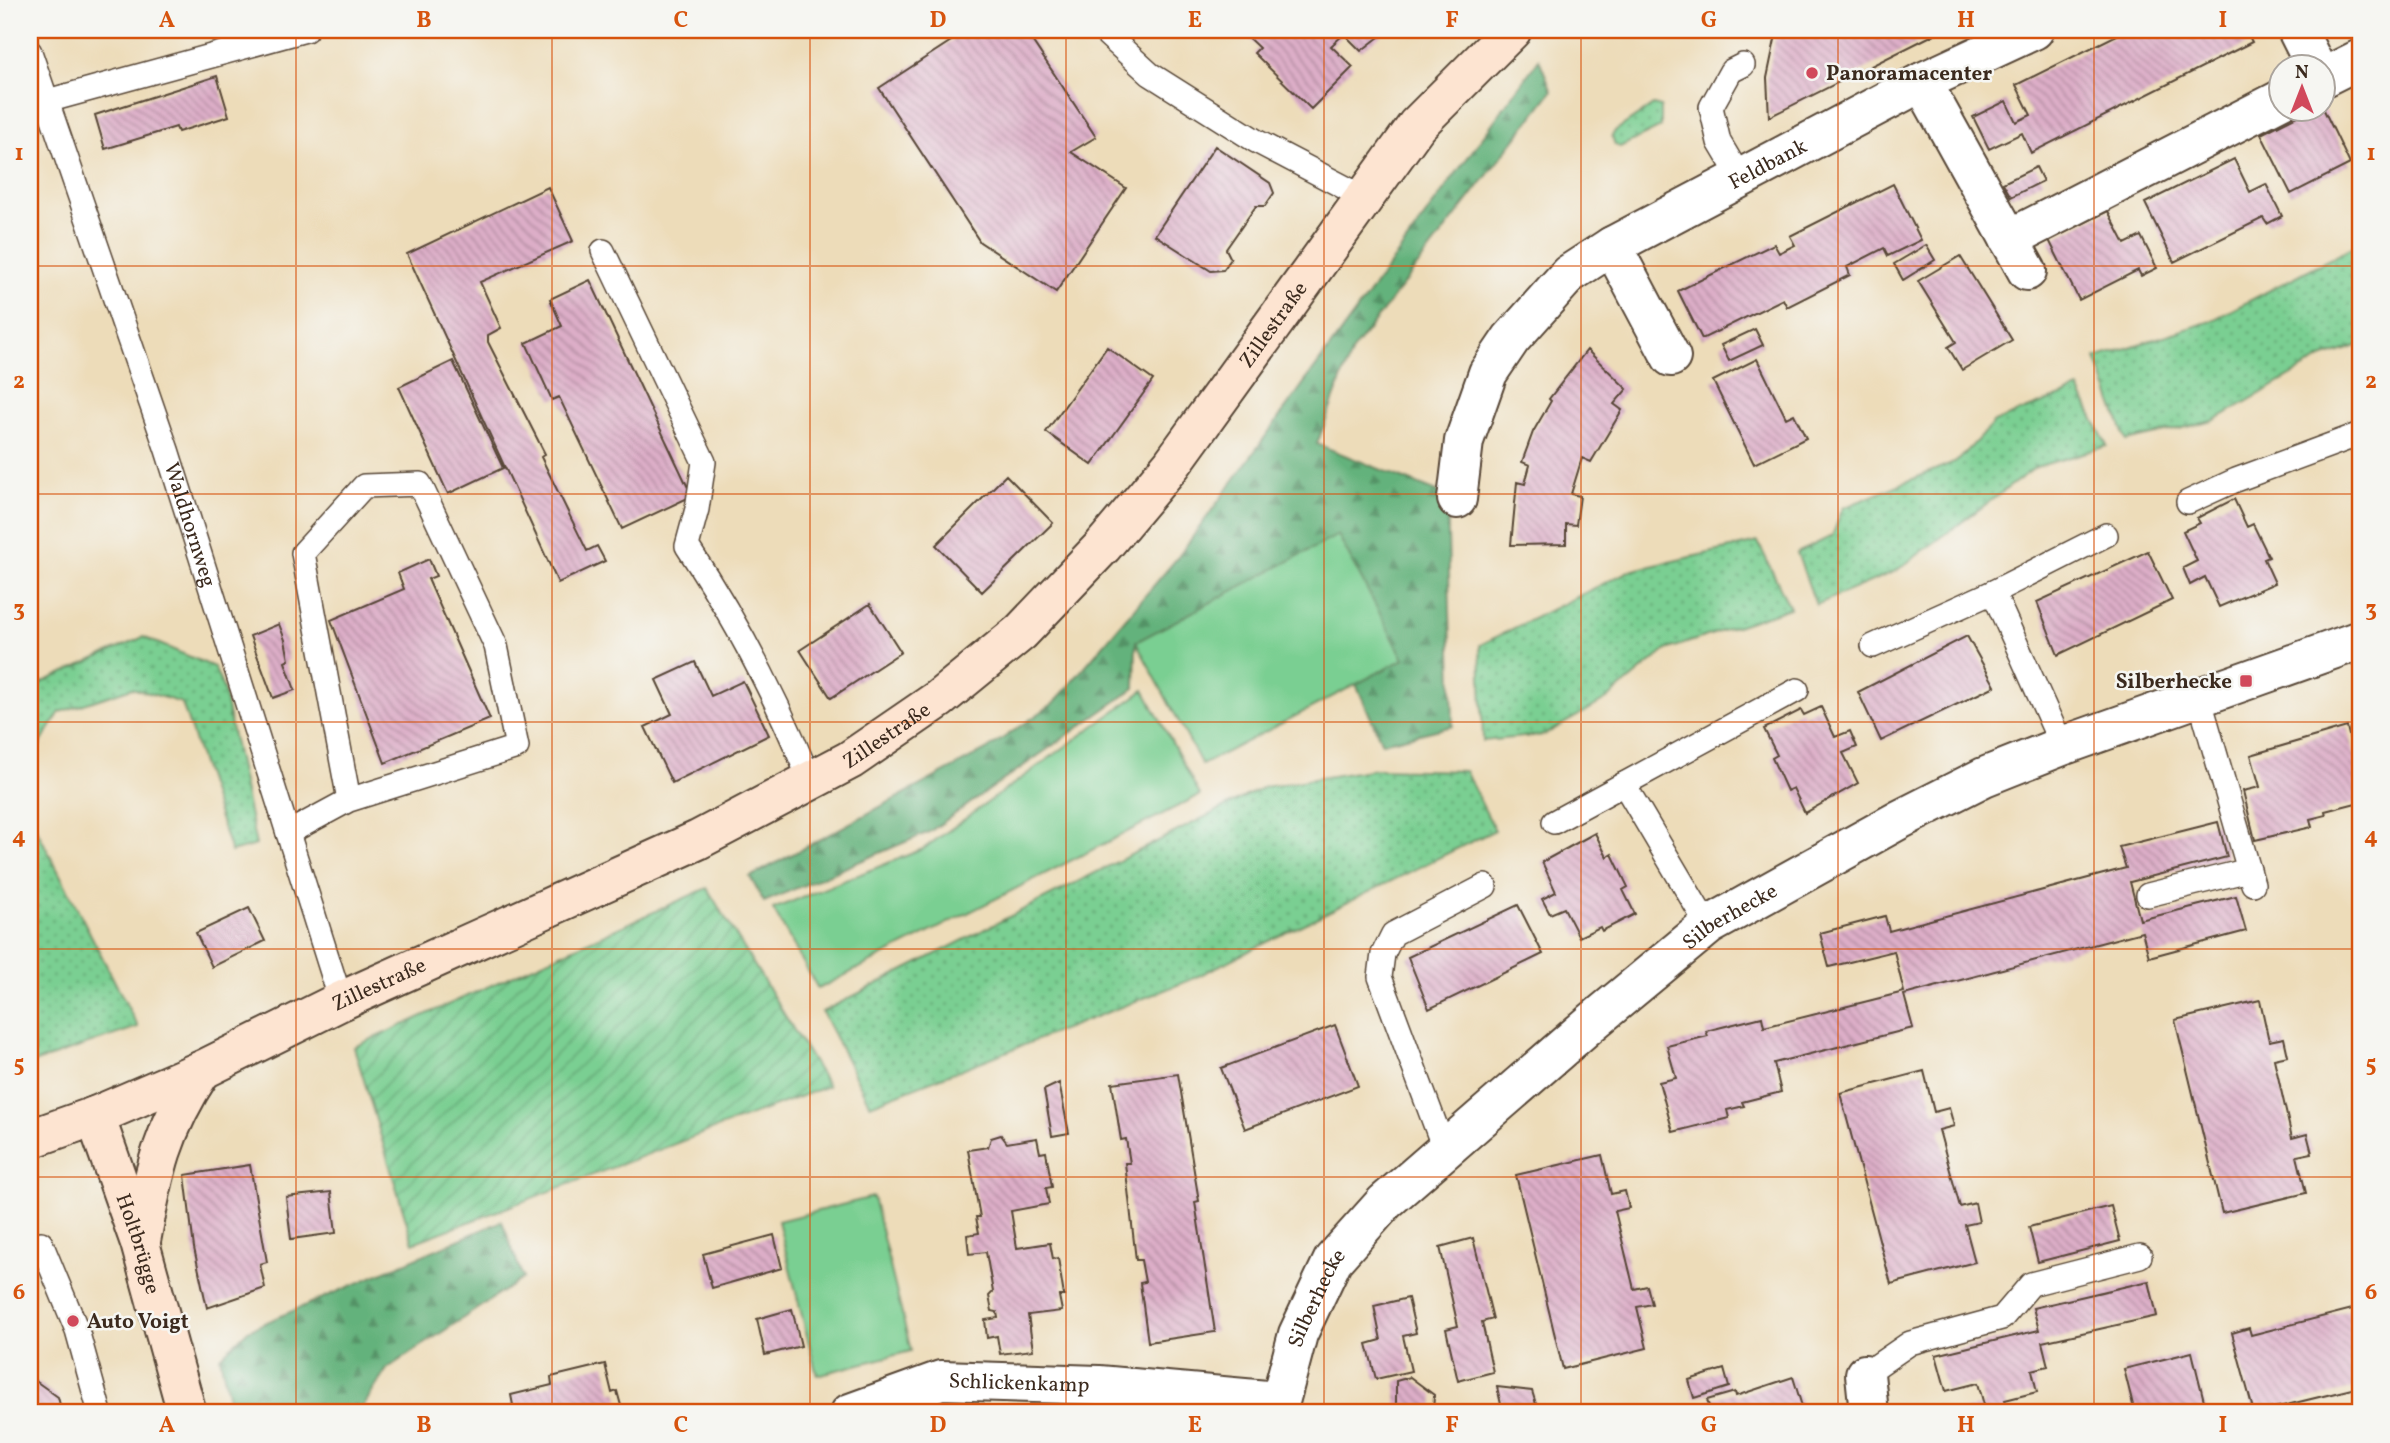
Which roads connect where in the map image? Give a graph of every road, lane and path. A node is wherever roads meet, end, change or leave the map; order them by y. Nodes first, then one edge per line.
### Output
1 (306, 30) edge
2 (1102, 30) edge
3 (1512, 30) edge
4 (2034, 30) edge
5 (2297, 30) edge
6 (30, 52) edge
7 (2308, 52) edge
8 (2360, 59) edge
9 (1743, 65) dead end
10 (2338, 70) edge
11 (1922, 82) junction
12 (47, 101) junction
13 (2268, 107) edge
14 (1741, 179) junction
15 (1365, 198) junction
16 (1612, 246) junction
17 (603, 251) dead end
18 (1671, 357) dead end
19 (2360, 434) edge
20 (1457, 499) dead end
21 (2188, 502) dead end
22 (2106, 535) dead end
23 (1993, 592) junction
24 (2360, 640) edge
25 (1874, 646) dead end
26 (1797, 690) dead end
27 (2199, 697) junction
28 (2062, 746) junction
29 (810, 781) junction
30 (1624, 784) junction
31 (349, 800) junction
32 (1553, 822) dead end
33 (288, 833) junction
34 (1485, 886) dead end
35 (2148, 895) dead end
36 (1708, 926) junction
37 (341, 1001) junction
38 (202, 1070) junction
39 (95, 1116) junction
40 (30, 1139) edge
41 (1444, 1151) junction
42 (140, 1243) junction
43 (30, 1245) edge
44 (2140, 1256) dead end
45 (1865, 1374) joint
46 (1278, 1407) edge
47 (100, 1413) edge
48 (187, 1413) edge
49 (850, 1413) edge
50 (1869, 1413) edge

1 - 12 lane
2 - 15 lane
3 - 15 main road, Zillestraße
4 - 11 street, Feldbank
5 - 7 street
6 - 12 lane, Waldhornweg
8 - 10 street
9 - 14 lane
11 - 13 street
11 - 14 street, Feldbank
12 - 33 lane, Waldhornweg
14 - 16 street, Feldbank
15 - 29 main road, Zillestraße
16 - 18 street
16 - 20 street, Feldbank
17 - 29 lane
19 - 21 lane
22 - 23 lane
23 - 25 lane
23 - 28 lane
24 - 27 street, Silberhecke
26 - 30 lane
27 - 28 street, Silberhecke
27 - 35 lane
28 - 36 street, Silberhecke
29 - 37 main road, Zillestraße
30 - 32 lane
30 - 36 lane
31 - 31 lane
31 - 33 lane
33 - 37 lane, Waldhornweg
34 - 41 lane
36 - 41 street, Silberhecke
37 - 38 main road, Zillestraße
38 - 39 main road, Zillestraße
38 - 42 main road
39 - 40 main road, Zillestraße
39 - 42 main road, Holtbrügge
41 - 46 street, Silberhecke
42 - 48 main road, Holtbrügge
43 - 47 lane
44 - 45 lane
45 - 50 street
46 - 49 street, Schlickenkamp

